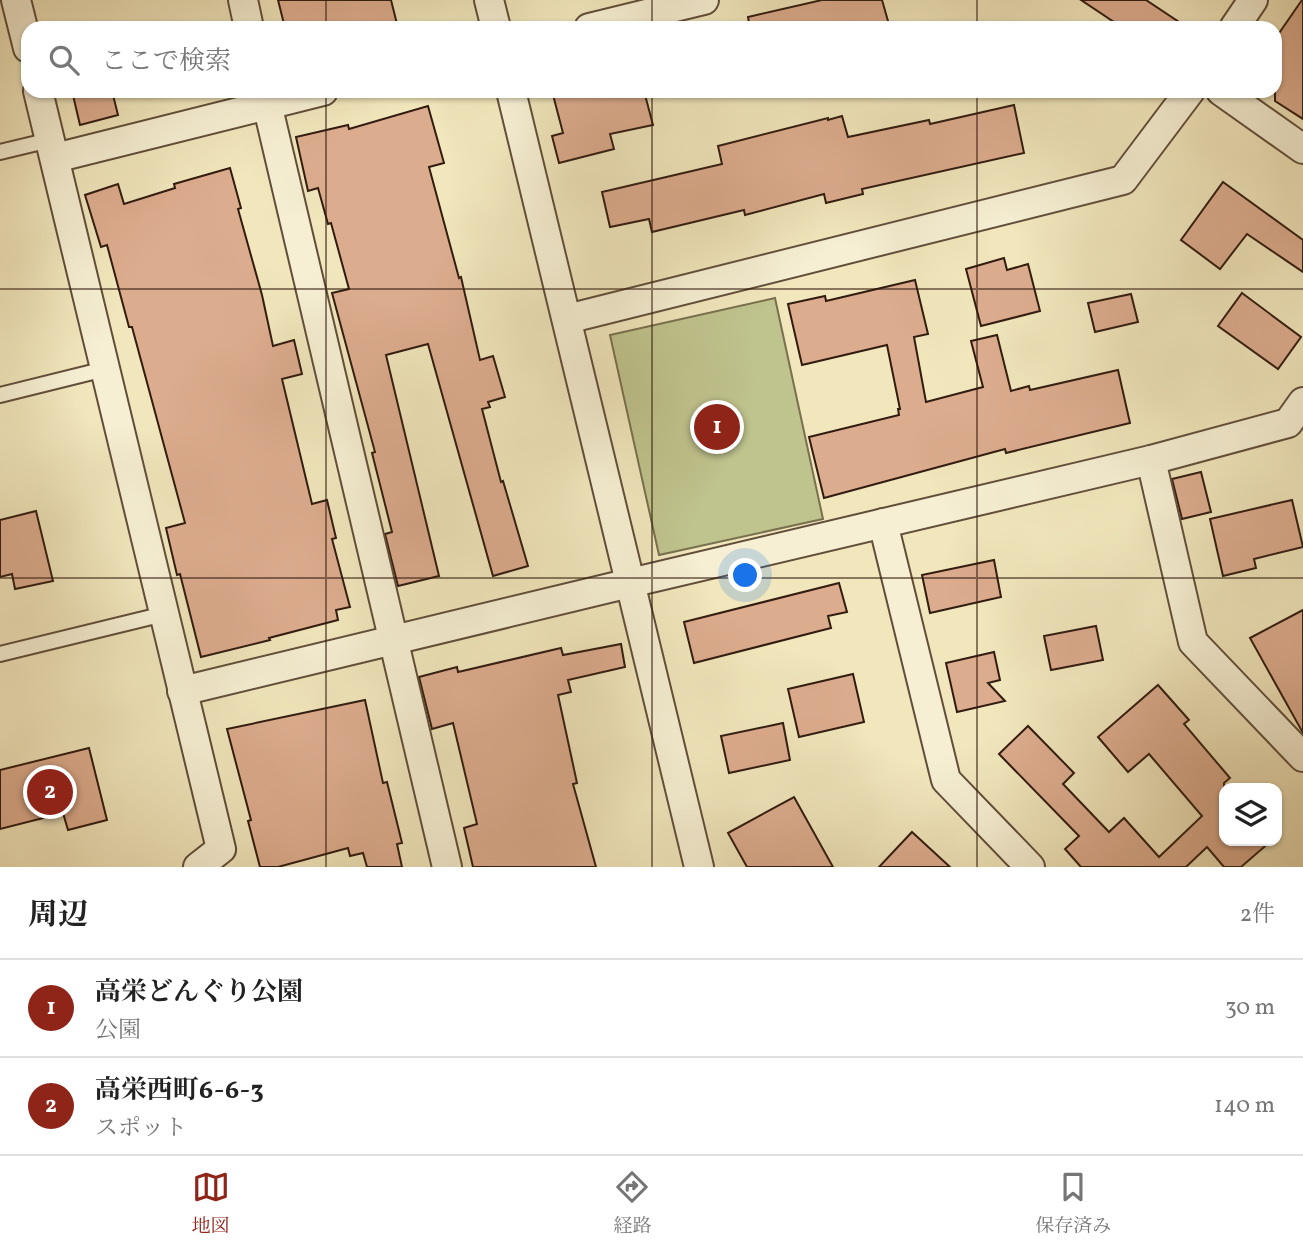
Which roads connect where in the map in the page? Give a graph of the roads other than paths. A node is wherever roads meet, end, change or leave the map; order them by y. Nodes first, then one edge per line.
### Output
1 (16, 0) edge
2 (243, 0) edge
3 (489, 0) edge
4 (704, 0) edge
5 (1253, 0) edge
6 (21, 21) edge
7 (248, 21) edge
8 (494, 21) edge
9 (618, 21) edge
10 (1239, 21) edge
11 (40, 98) edge
12 (266, 98) edge
13 (513, 98) edge
14 (1185, 98) edge
15 (1231, 98) edge
16 (53, 149) junction
17 (1303, 149) edge
18 (0, 152) edge
19 (567, 319) junction
20 (105, 369) junction
21 (0, 395) edge
22 (1303, 402) edge
23 (1151, 460) junction
24 (883, 523) junction
25 (630, 583) junction
26 (164, 614) junction
27 (393, 640) junction
28 (0, 654) edge
29 (182, 691) junction
30 (1303, 757) edge
31 (223, 858) edge
32 (198, 867) edge
33 (447, 867) edge
34 (699, 867) edge
35 (1030, 867) edge

1 - 6 street
2 - 7 street
3 - 8 street
4 - 9 street
5 - 10 street
11 - 16 street
12 - 16 street
12 - 27 street
13 - 19 street
14 - 19 street
15 - 17 street
16 - 18 lane
16 - 20 street
19 - 25 street
20 - 21 lane
20 - 26 street
22 - 23 street
23 - 24 street
23 - 30 street
24 - 25 street
24 - 35 street
25 - 27 street
25 - 34 street
26 - 28 lane
26 - 29 street
27 - 29 street
27 - 33 street
29 - 31 street
31 - 32 street

